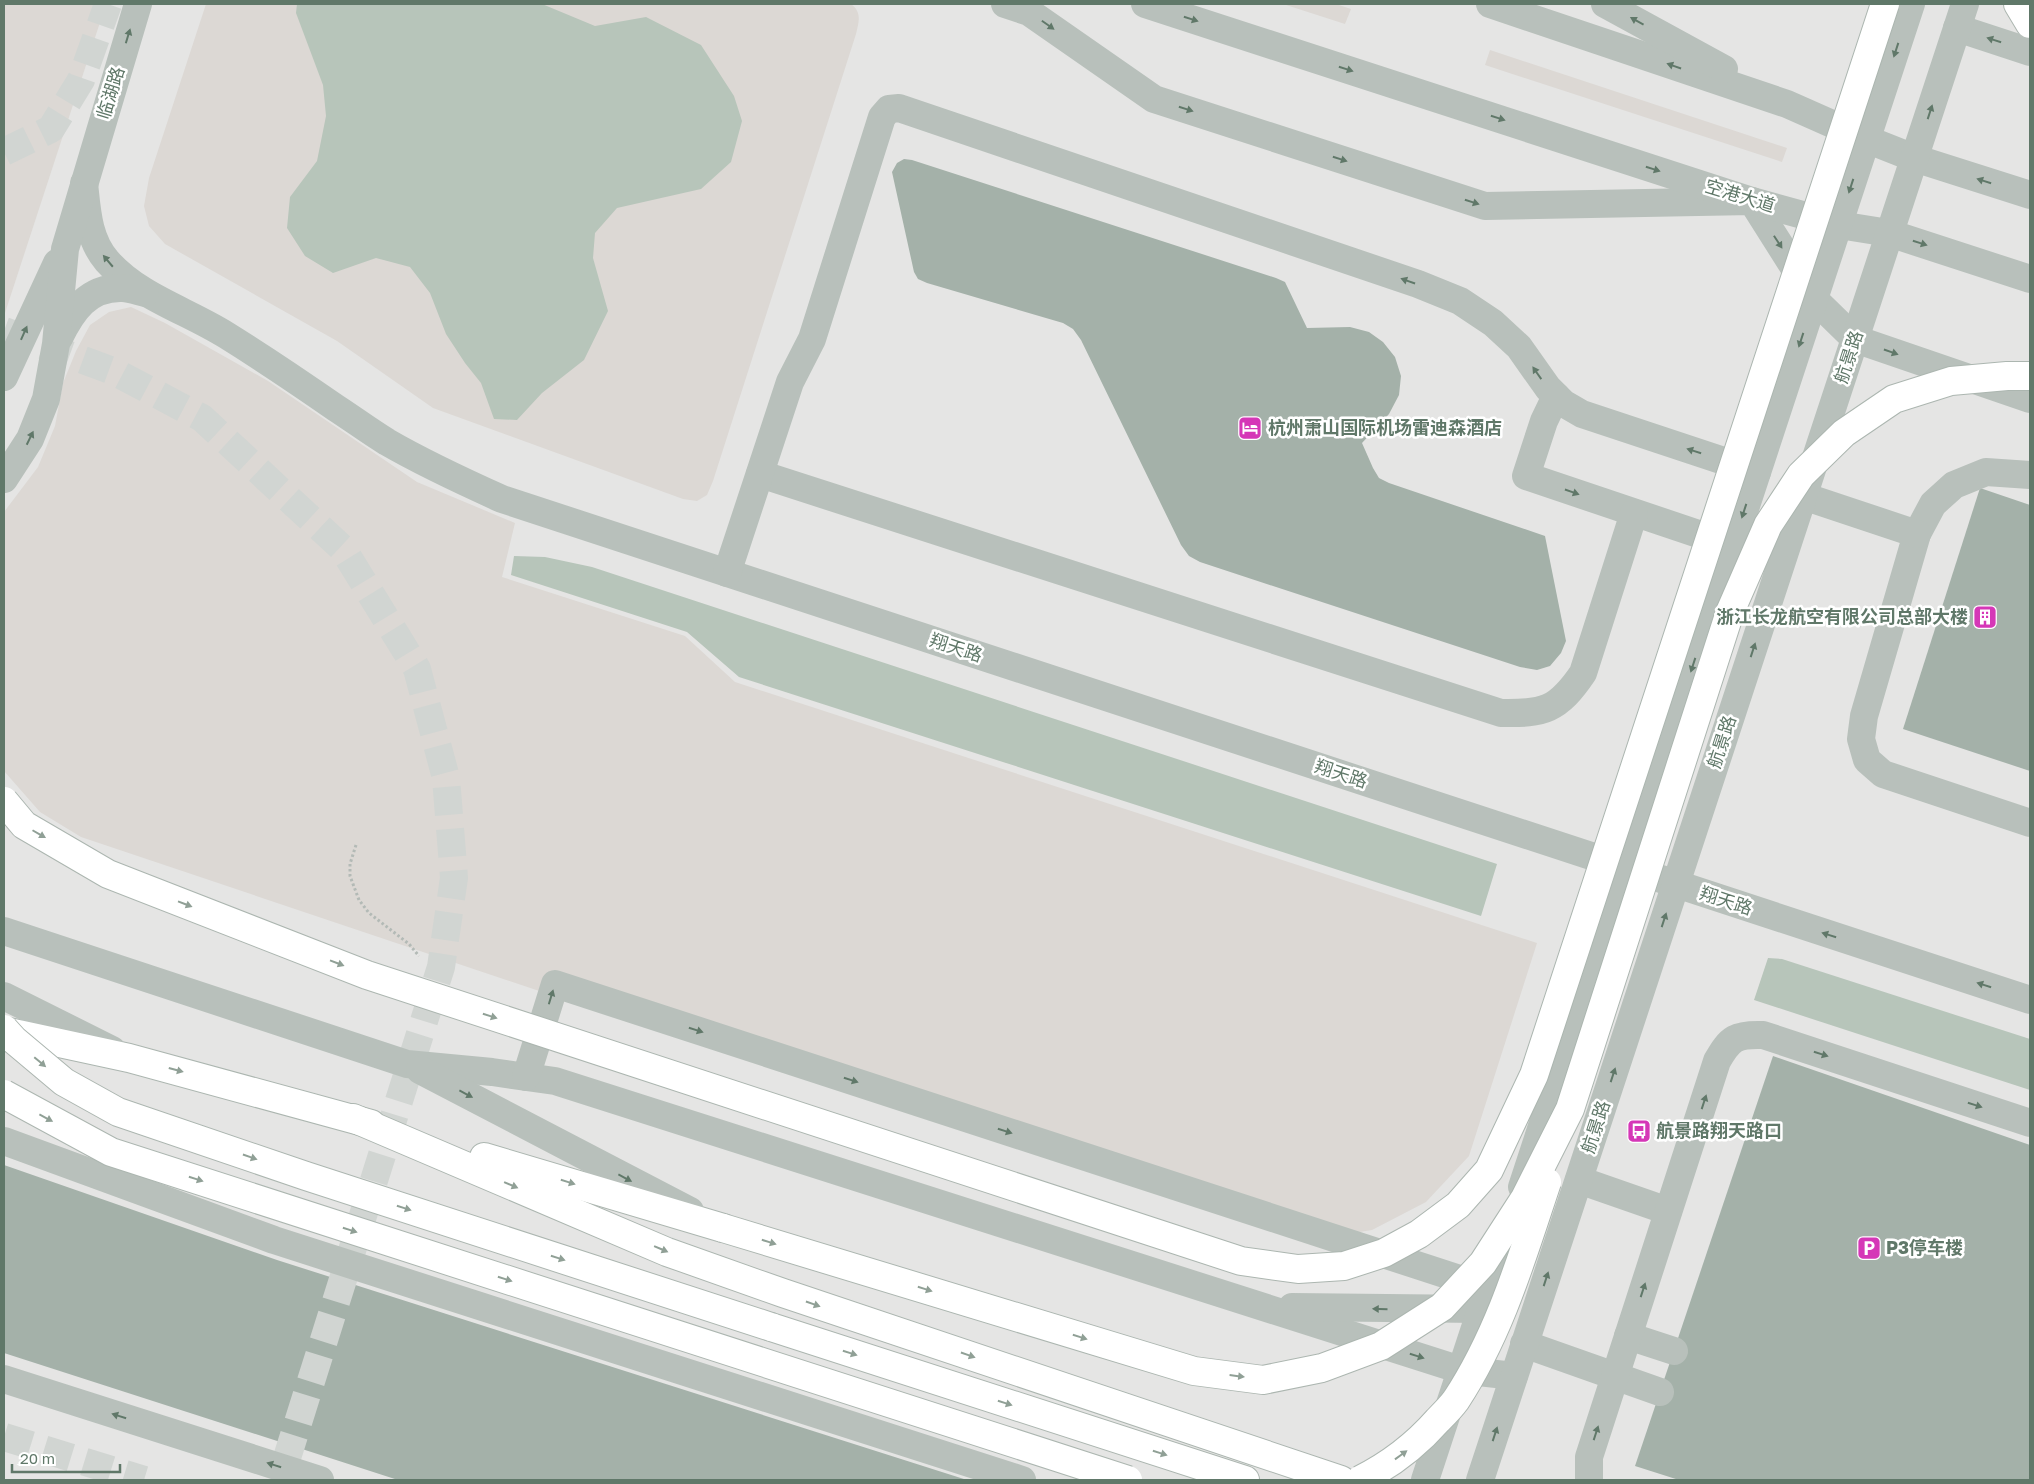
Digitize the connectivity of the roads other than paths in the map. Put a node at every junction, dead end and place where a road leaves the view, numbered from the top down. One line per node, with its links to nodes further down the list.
1 (138, 4): 15 (street, 临湖路, one-way to 1)
2 (1005, 4): 17 (street, one-way to 17)
3 (1145, 4): 17 (street, 空港大道, one-way to 17)
4 (1490, 4): 12 (street, one-way to 4)
5 (1605, 4): 12 (street, one-way to 5)
6 (1885, 4): 39 (main road, one-way to 6, bridge)
7 (1911, 4): 13 (street, one-way to 13)
8 (2018, 4): 10 (main road)
9 (1961, 16): 11 (street, one-way to 9); 14 (street, 航景路, one-way to 9)
10 (2030, 24)
11 (2030, 52)
12 (1787, 104): 13 (street)
13 (1866, 139): 14 (street); 18 (street, one-way to 18)
14 (1914, 158): 16 (street, one-way to 14); 19 (street, 航景路)
15 (84, 183): 20 (street, 临湖路); 22 (street, one-way to 15)
16 (2030, 196)
17 (1752, 201): 18 (street, 空港大道); 23 (street, one-way to 23)
18 (1838, 225): 19 (street, 空港大道); 23 (street)
19 (1890, 233): 21 (street, 空港大道, one-way to 21); 24 (street, 航景路)
20 (65, 249): 25 (street); 27 (street, one-way to 20)
21 (2030, 279)
22 (145, 293): 25 (street); 38 (street, 翔天路)
23 (1814, 299): 24 (street); 30 (street, one-way to 30)
24 (1855, 340): 29 (street, one-way to 29); 34 (street, 航景路)
25 (56, 344): 33 (street, one-way to 25)
26 (2030, 376): 51 (main road, bridge)
27 (4, 377)
28 (1556, 396): 30 (street, one-way to 28); 31 (street, one-way to 31); 35 (street, one-way to 35)
29 (2030, 399)
30 (1757, 472): 37 (street, one-way to 37)
31 (760, 474): 35 (street); 38 (street)
32 (2030, 474): 36 (street)
33 (4, 479)
34 (1803, 496): 36 (street); 42 (street, 航景路, one-way to 34)
35 (1634, 513): 37 (street)
36 (1917, 534): 40 (street)
37 (1733, 546): 41 (street, one-way to 41)
38 (727, 573): 41 (street, 翔天路)
39 (4, 801)
40 (2030, 823)
41 (1627, 868): 42 (street, 翔天路); 59 (street)
42 (1675, 885): 45 (street, 翔天路, one-way to 42); 55 (street, 航景路, one-way to 42)
43 (4, 931): 48 (street)
44 (4, 996): 47 (street)
45 (2030, 1000)
46 (4, 1030): 47 (main road); 71 (main road, one-way to 71, bridge)
47 (129, 1058): 52 (main road, one-way to 52)
48 (407, 1064): 49 (street); 57 (street, one-way to 57)
49 (526, 1077): 58 (street); 59 (street, one-way to 59)
50 (4, 1094): 70 (main road, one-way to 70, bridge)
51 (1570, 1109): 57 (main road, one-way to 51, bridge); 73 (main road, one-way to 51, bridge)
52 (353, 1118): 57 (main road, one-way to 57); 72 (main road, one-way to 72)
53 (2030, 1123): 56 (street, one-way to 53)
54 (4, 1141): 69 (street)
55 (1579, 1180): 56 (street); 60 (street, 航景路, one-way to 55)
56 (1668, 1211): 61 (street, one-way to 56)
57 (722, 1228)
58 (1253, 1305): 59 (street, one-way to 58); 63 (street, one-way to 63)
59 (1481, 1309): 60 (street); 63 (street)
60 (1528, 1335): 64 (street, 航景路); 65 (street)
61 (1628, 1336): 62 (street); 65 (street)
62 (1674, 1351)
63 (1461, 1370): 64 (street); 74 (street)
64 (1514, 1376): 75 (street, 航景路, one-way to 64)
65 (1615, 1376): 67 (street); 76 (street, one-way to 65)
66 (4, 1379): 68 (street, one-way to 66)
67 (1660, 1392)
68 (320, 1480)
69 (1022, 1480)
70 (1128, 1480)
71 (1246, 1480)
72 (1341, 1480)
73 (1360, 1480)
74 (1425, 1480)
75 (1480, 1480)
76 (1590, 1480)

